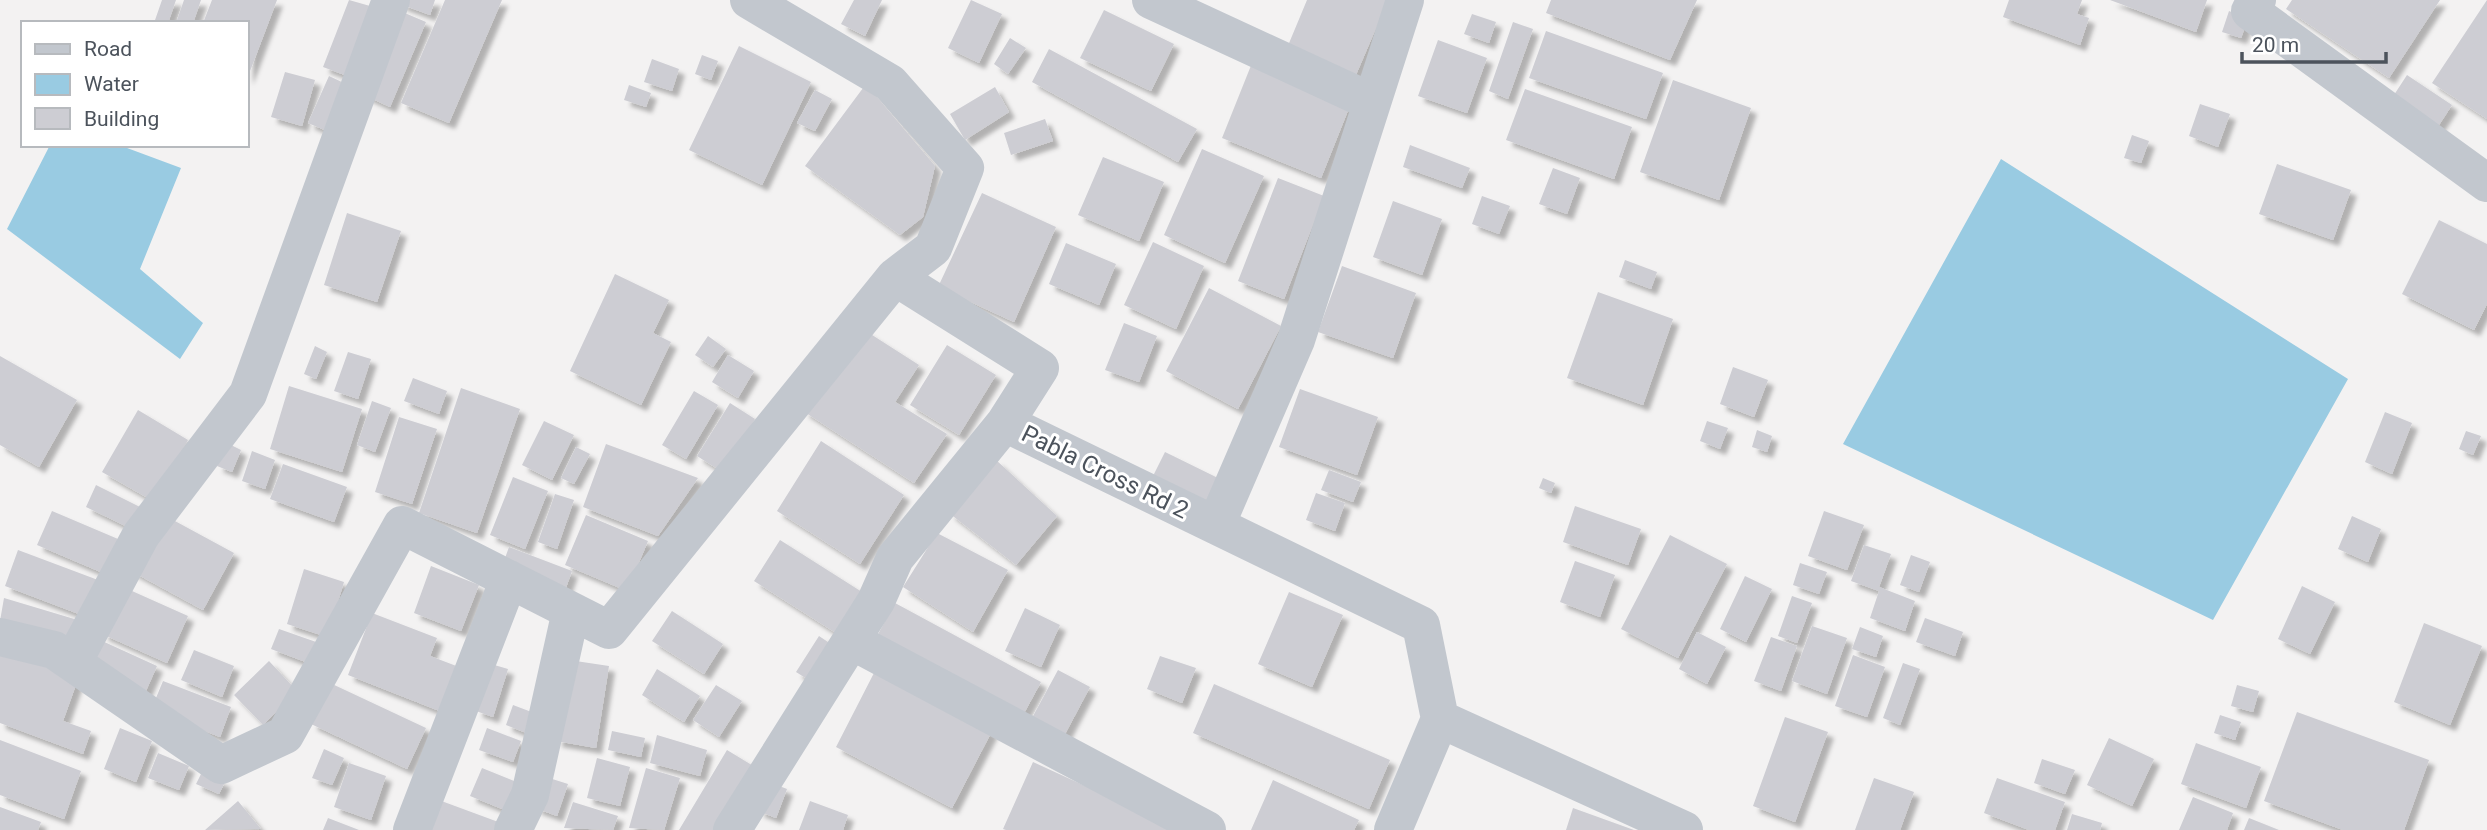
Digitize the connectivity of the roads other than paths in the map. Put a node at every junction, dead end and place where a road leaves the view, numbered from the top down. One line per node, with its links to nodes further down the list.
1 (391, 0): 15 (street)
2 (749, 0): 8 (street)
3 (1151, 0): 6 (street)
4 (1405, 0): 6 (street)
5 (2257, 0): 7 (street)
6 (1372, 102): 10 (street)
7 (2487, 183)
8 (895, 277): 9 (street, Pabla Cross Rd 2); 12 (street)
9 (1005, 423): 10 (street, Pabla Cross Rd 2); 14 (street)
10 (1216, 526): 16 (street, Pabla Cross Rd 2)
11 (509, 579): 12 (street); 15 (street); 17 (street)
12 (571, 611): 18 (street)
13 (0, 637): 15 (street)
14 (852, 641): 19 (street); 20 (street)
15 (73, 662)
16 (1440, 719): 21 (street); 22 (street)
17 (412, 830)
18 (513, 830)
19 (732, 830)
20 (1207, 830)
21 (1394, 830)
22 (1684, 830)

